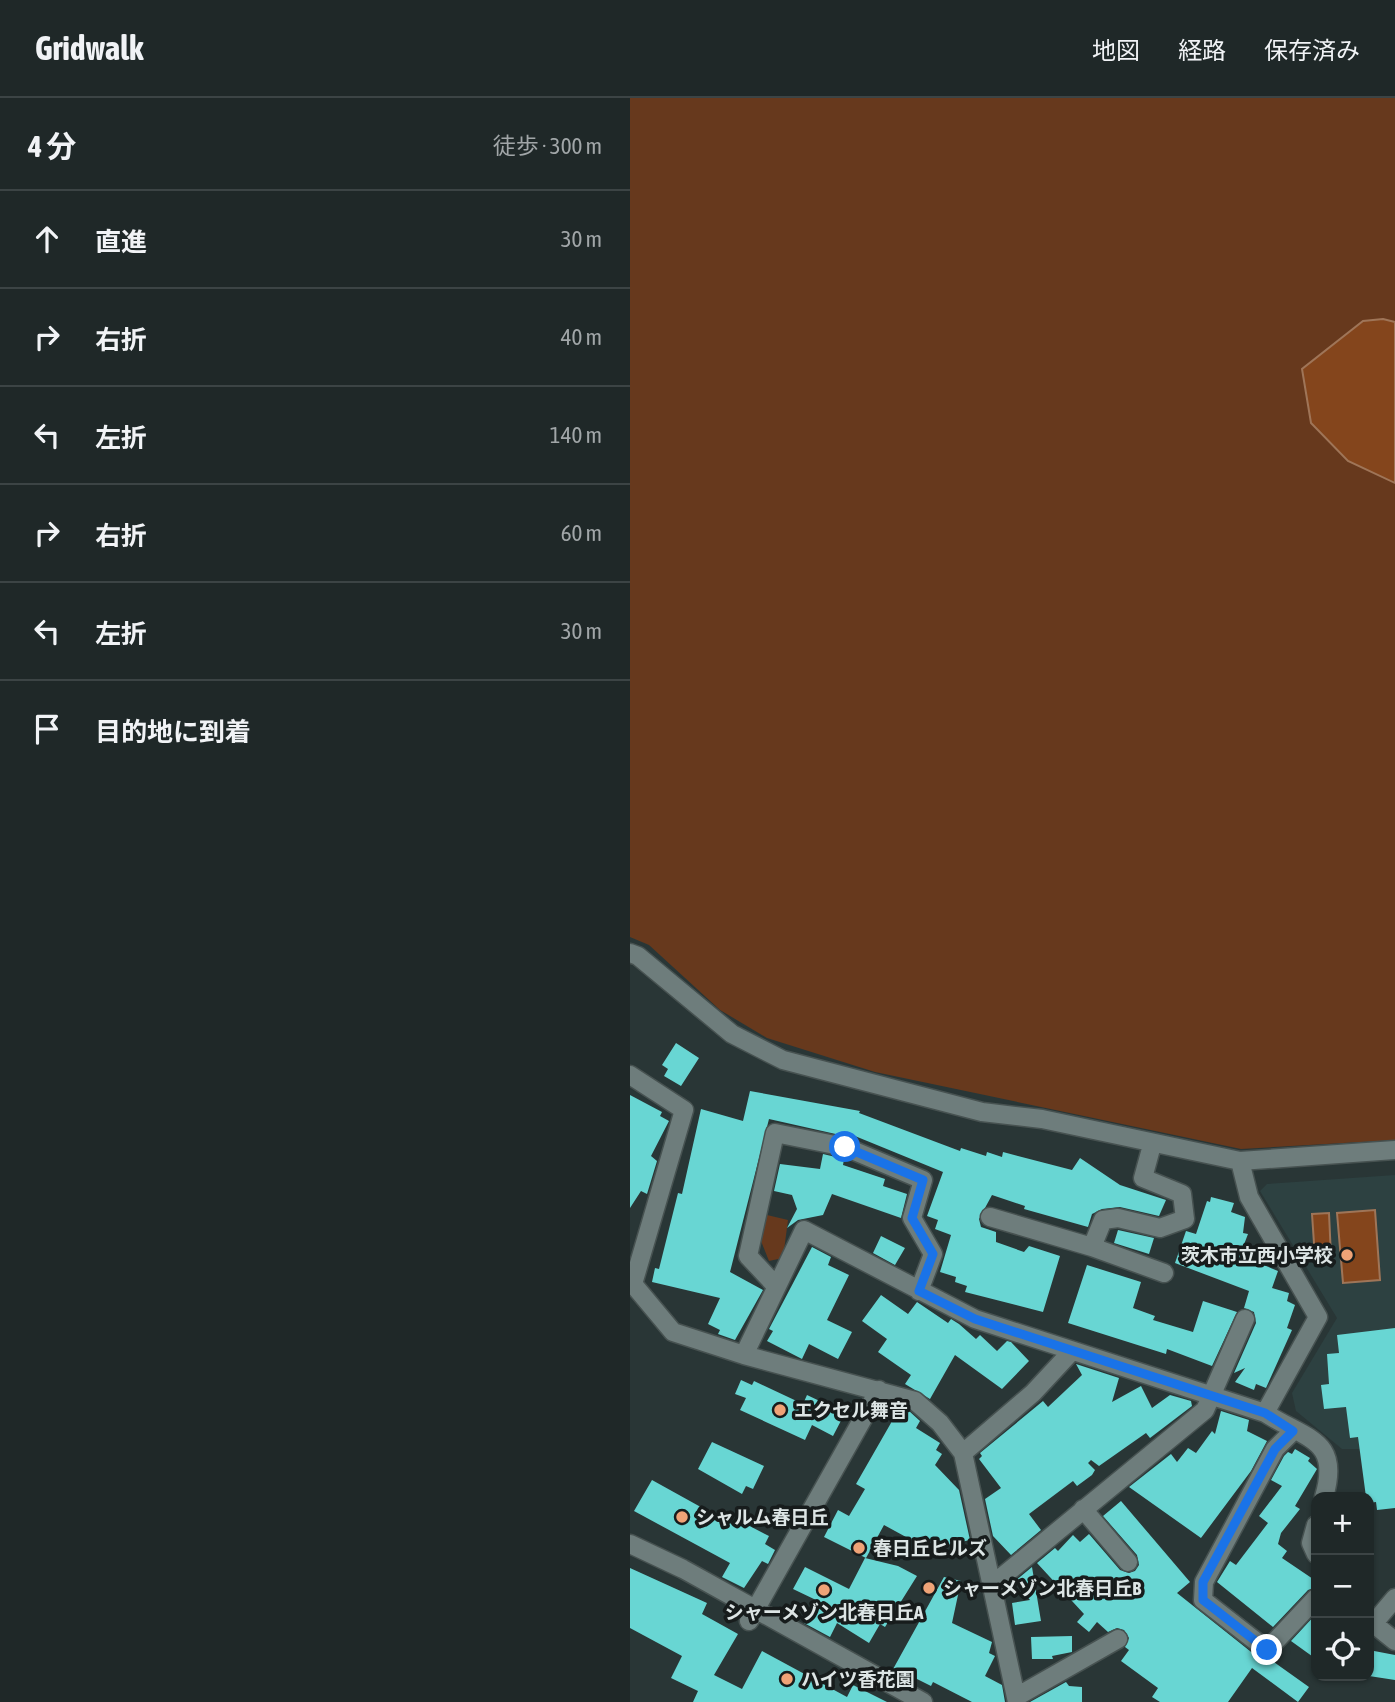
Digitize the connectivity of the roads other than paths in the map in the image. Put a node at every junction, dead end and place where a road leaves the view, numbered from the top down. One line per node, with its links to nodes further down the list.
1 (630, 953): 3 (street)
2 (630, 1075): 9 (street)
3 (1152, 1145): 5 (street); 7 (street)
4 (1395, 1150): 5 (street)
5 (1240, 1161): 17 (street)
6 (989, 1217): 7 (street)
7 (1093, 1247): 8 (street)
8 (1164, 1273)
9 (631, 1283): 14 (street)
10 (776, 1286): 11 (street); 11 (street); 14 (street)
11 (919, 1291): 13 (street)
12 (1245, 1319): 16 (street)
13 (1072, 1351): 16 (street); 19 (street)
14 (744, 1355): 15 (street)
15 (879, 1390): 19 (street); 27 (street)
16 (1211, 1394): 17 (street); 21 (street)
17 (1265, 1413): 18 (street)
18 (1293, 1431): 20 (street); 26 (street)
19 (962, 1453): 24 (street)
20 (1325, 1492)
21 (1083, 1509): 23 (street); 24 (street)
22 (630, 1544): 27 (street)
23 (1128, 1562)
24 (992, 1585): 32 (street)
25 (1395, 1598): 28 (street)
26 (1311, 1603)
27 (753, 1616): 33 (street)
28 (1374, 1619)
29 (1374, 1624): 31 (street)
30 (1118, 1639): 32 (street)
31 (1395, 1641)
32 (1016, 1699)
33 (923, 1702)

